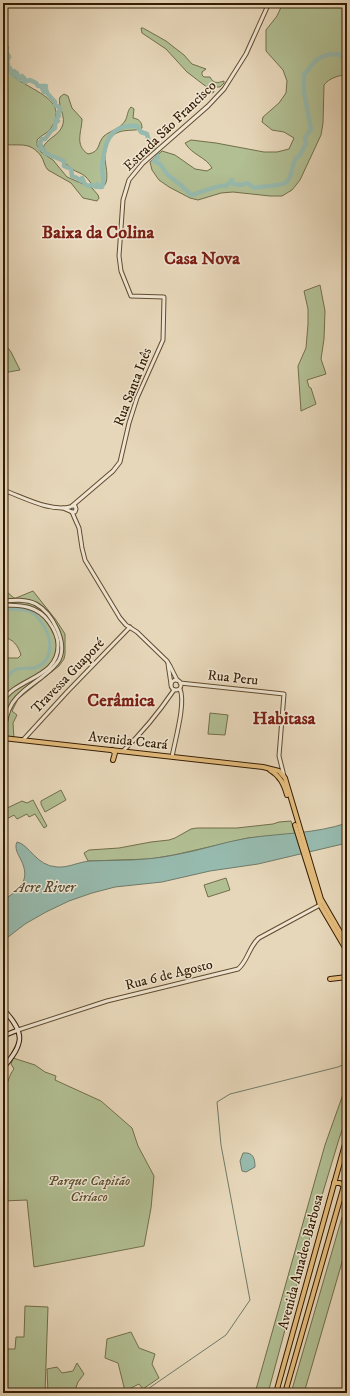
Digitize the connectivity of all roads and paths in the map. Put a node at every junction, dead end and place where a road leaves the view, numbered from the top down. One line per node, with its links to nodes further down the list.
1 (269, 3): 2 (street, Estrada São Francisco)
2 (131, 296): 4 (street, Rua Santa Inês)
3 (3, 490): 5 (street)
4 (80, 500): 5 (street, Rua Santa Inês); 6 (street, Rua Santa Inês)
5 (71, 509): 6 (street); 6 (street); 7 (street)
6 (76, 509): 7 (street)
7 (77, 522): 10 (street)
8 (3, 601): 19 (street)
9 (3, 606): 18 (street)
10 (120, 618): 11 (street); 12 (street)
11 (130, 627): 12 (street, Travessa Guaporé); 13 (street)
12 (124, 634): 22 (street, Travessa Guaporé)
13 (168, 664): 14 (street); 15 (street)
14 (179, 682): 15 (street); 16 (street); 28 (street, Rua Peru)
15 (171, 684): 17 (street)
16 (180, 688): 17 (street); 25 (street)
17 (174, 690): 24 (street)
18 (3, 701)
19 (7, 713): 20 (street); 21 (street)
20 (3, 714)
21 (4, 740): 22 (main road, Avenida Ceará)
22 (22, 741): 23 (main road, Avenida Ceará)
23 (112, 750): 24 (main road, Avenida Ceará); 26 (main road)
24 (123, 751): 25 (main road, Avenida Ceará)
25 (172, 757): 27 (main road, Avenida Ceará)
26 (113, 760)
27 (266, 768): 28 (main road); 28 (main road)
28 (283, 779): 29 (main road)
29 (322, 904): 30 (main road); 36 (street, Rua 6 de Agosto)
30 (343, 940): 31 (main road); 32 (main road)
31 (347, 944)
32 (347, 951)
33 (347, 977): 34 (main road)
34 (330, 979)
35 (3, 1009): 36 (main road)
36 (18, 1030): 37 (main road, Rua 6 de Agosto); 38 (main road)
37 (3, 1036)
38 (3, 1068)
39 (347, 1137): 41 (main road, Avenida Amadeo Barbosa)
40 (347, 1175): 42 (main road, Avenida Amadeo Barbosa)
41 (334, 1183): 42 (main road); 43 (main road, Avenida Amadeo Barbosa)
42 (344, 1186): 44 (main road, Avenida Amadeo Barbosa)
43 (318, 1243): 44 (main road); 45 (main road, Avenida Amadeo Barbosa)
44 (327, 1244): 46 (main road, Avenida Amadeo Barbosa)
45 (276, 1393)
46 (285, 1393)

